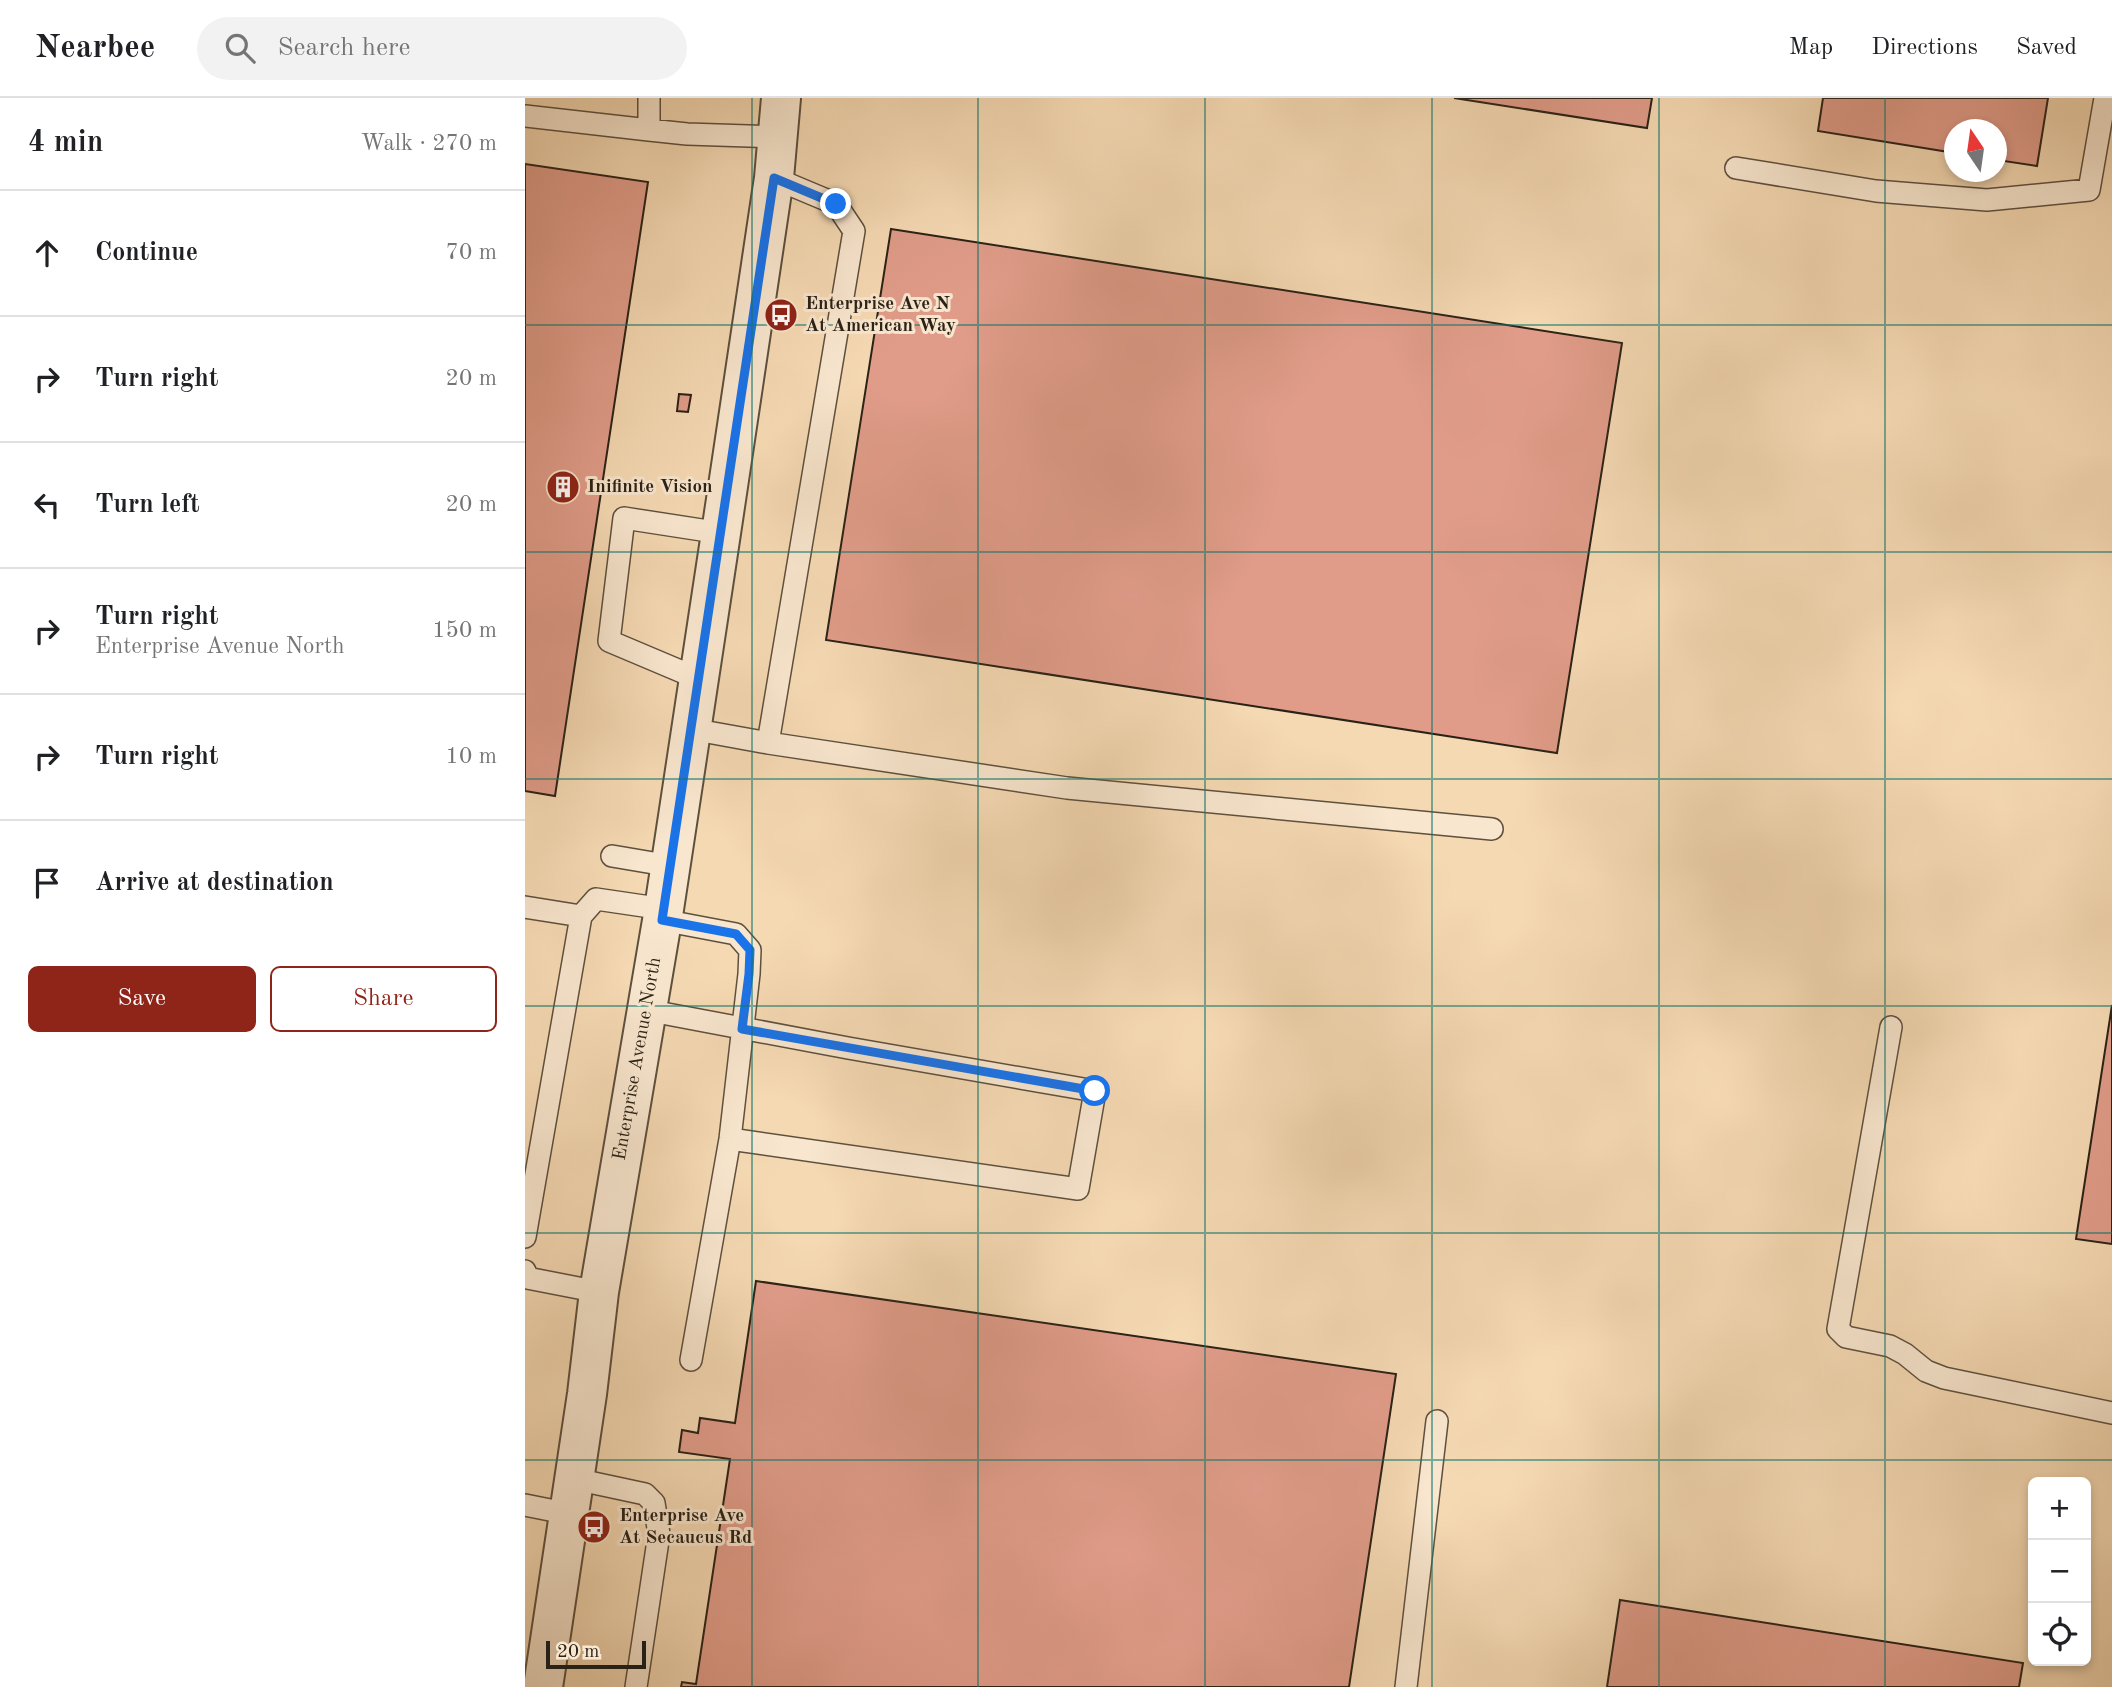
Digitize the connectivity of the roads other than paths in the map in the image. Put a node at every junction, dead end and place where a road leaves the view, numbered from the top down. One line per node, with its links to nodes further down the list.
1 (649, 98): 5 (lane)
2 (781, 98): 6 (street, Enterprise Avenue North)
3 (2105, 98): 7 (lane)
4 (525, 116): 5 (lane)
5 (649, 130): 6 (lane)
6 (777, 137): 8 (street, Enterprise Avenue North)
7 (1736, 168)
8 (774, 178): 9 (street, Enterprise Avenue North); 12 (lane)
9 (721, 533): 10 (street, Enterprise Avenue North); 10 (lane)
10 (699, 679): 11 (street, Enterprise Avenue North)
11 (691, 729): 12 (lane); 15 (street, Enterprise Avenue North)
12 (768, 743): 13 (lane)
13 (1492, 829)
14 (612, 856): 15 (lane)
15 (671, 866): 17 (street, Enterprise Avenue North)
16 (525, 907): 18 (lane)
17 (663, 914): 18 (lane); 19 (street, Enterprise Avenue North); 21 (lane)
18 (580, 916): 23 (lane)
19 (646, 1010): 21 (lane); 25 (street, Enterprise Avenue North)
20 (1891, 1027): 27 (lane)
21 (742, 1029): 22 (lane); 22 (lane)
22 (730, 1139): 26 (lane)
23 (525, 1237)
24 (525, 1271): 25 (lane)
25 (599, 1293): 29 (street, Enterprise Avenue North)
26 (691, 1360)
27 (2112, 1413)
28 (1437, 1421): 33 (lane)
29 (572, 1496): 30 (lane); 31 (street, Enterprise Avenue North); 32 (lane)
30 (525, 1505)
31 (543, 1687)
32 (636, 1687)
33 (1406, 1687)

